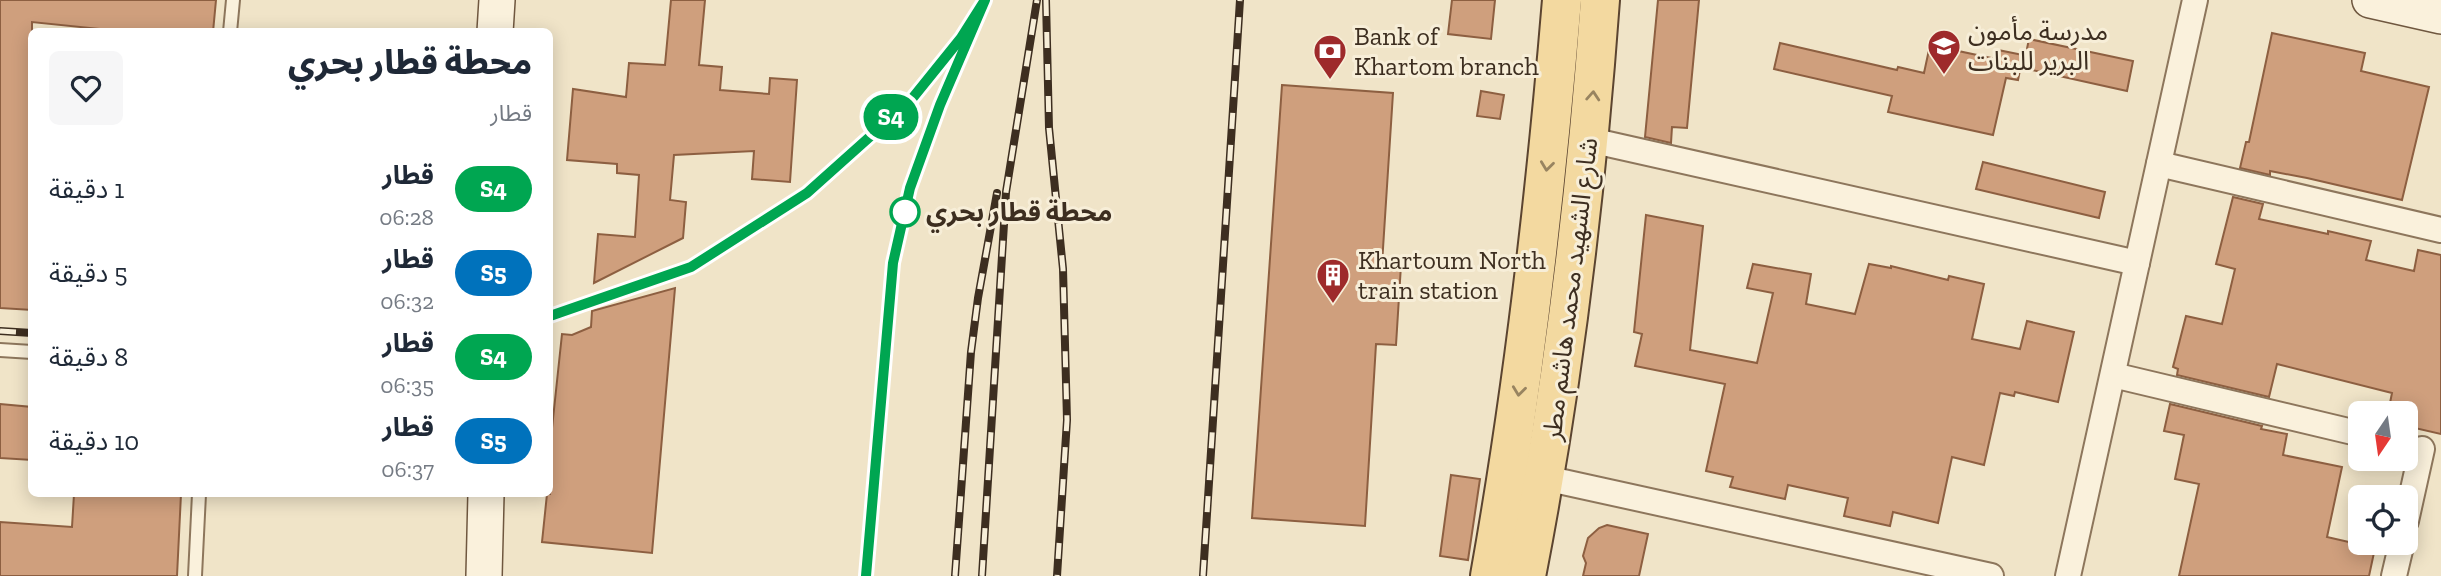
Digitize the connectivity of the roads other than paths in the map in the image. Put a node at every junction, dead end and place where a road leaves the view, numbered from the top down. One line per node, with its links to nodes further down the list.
1 (233, 0): 8 (lane)
2 (497, 0): 9 (street)
3 (1562, 0): 26 (main road, شارع الشهيد محمد هاشم مطر, one-way to 26)
4 (1600, 0): 10 (main road, شارع الشهيد محمد هاشم مطر, one-way to 4)
5 (2195, 0): 11 (street)
6 (2371, 0): 7 (street)
7 (2441, 16)
8 (230, 28)
9 (495, 28)
10 (1590, 140): 13 (street); 19 (main road, شارع الشهيد محمد هاشم مطر)
11 (2159, 164): 12 (street); 13 (street)
12 (2441, 230)
13 (2137, 263): 16 (street)
14 (0, 350): 15 (lane)
15 (28, 352)
16 (2113, 375): 17 (street); 29 (street)
17 (2348, 431)
18 (2423, 449): 20 (street)
19 (1545, 478): 27 (main road, شارع الشهيد محمد هاشم مطر); 28 (street)
20 (2414, 485)
21 (199, 497): 24 (lane)
22 (485, 497): 25 (street)
23 (2399, 555): 30 (street)
24 (195, 576)
25 (484, 576)
26 (1490, 576)
27 (1525, 576)
28 (1991, 576)
29 (2068, 576)
30 (2394, 576)

